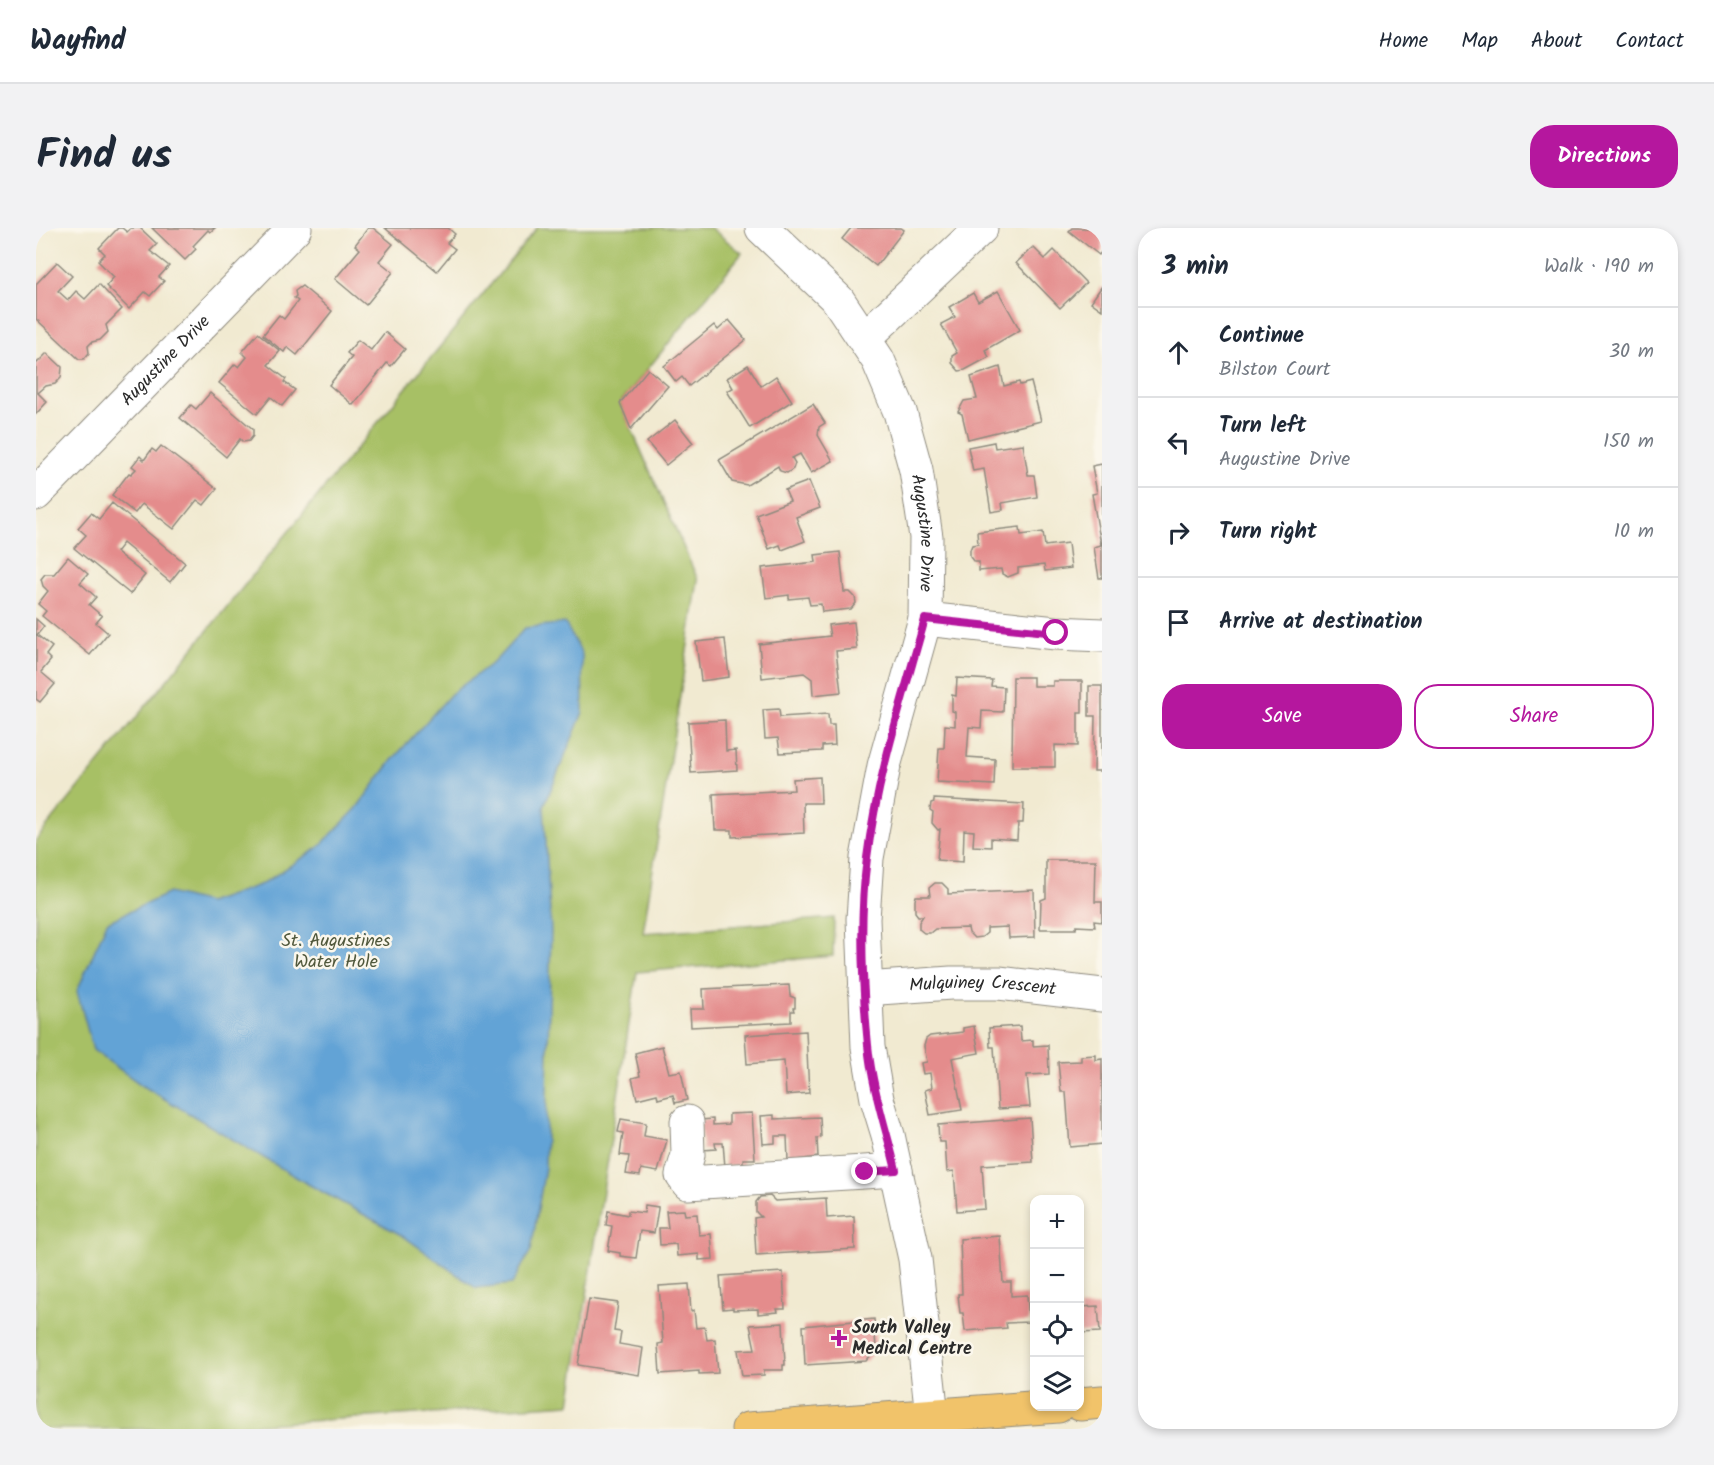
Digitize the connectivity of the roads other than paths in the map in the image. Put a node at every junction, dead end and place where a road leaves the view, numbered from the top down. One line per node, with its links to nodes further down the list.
1 (295, 228): 5 (street, Augustine Drive)
2 (762, 228): 4 (street, Augustine Drive)
3 (981, 228): 4 (street)
4 (864, 338): 6 (street, Augustine Drive)
5 (36, 494)
6 (925, 619): 7 (street); 8 (street, Augustine Drive)
7 (1102, 635)
8 (865, 989): 9 (street, Mulquiney Crescent); 11 (street, Augustine Drive)
9 (1102, 995)
10 (687, 1122): 11 (street)
11 (896, 1170): 15 (street, Augustine Drive)
12 (1102, 1402): 13 (main road)
13 (1084, 1404)
14 (1030, 1409): 15 (main road)
15 (932, 1416): 16 (main road)
16 (748, 1429)

